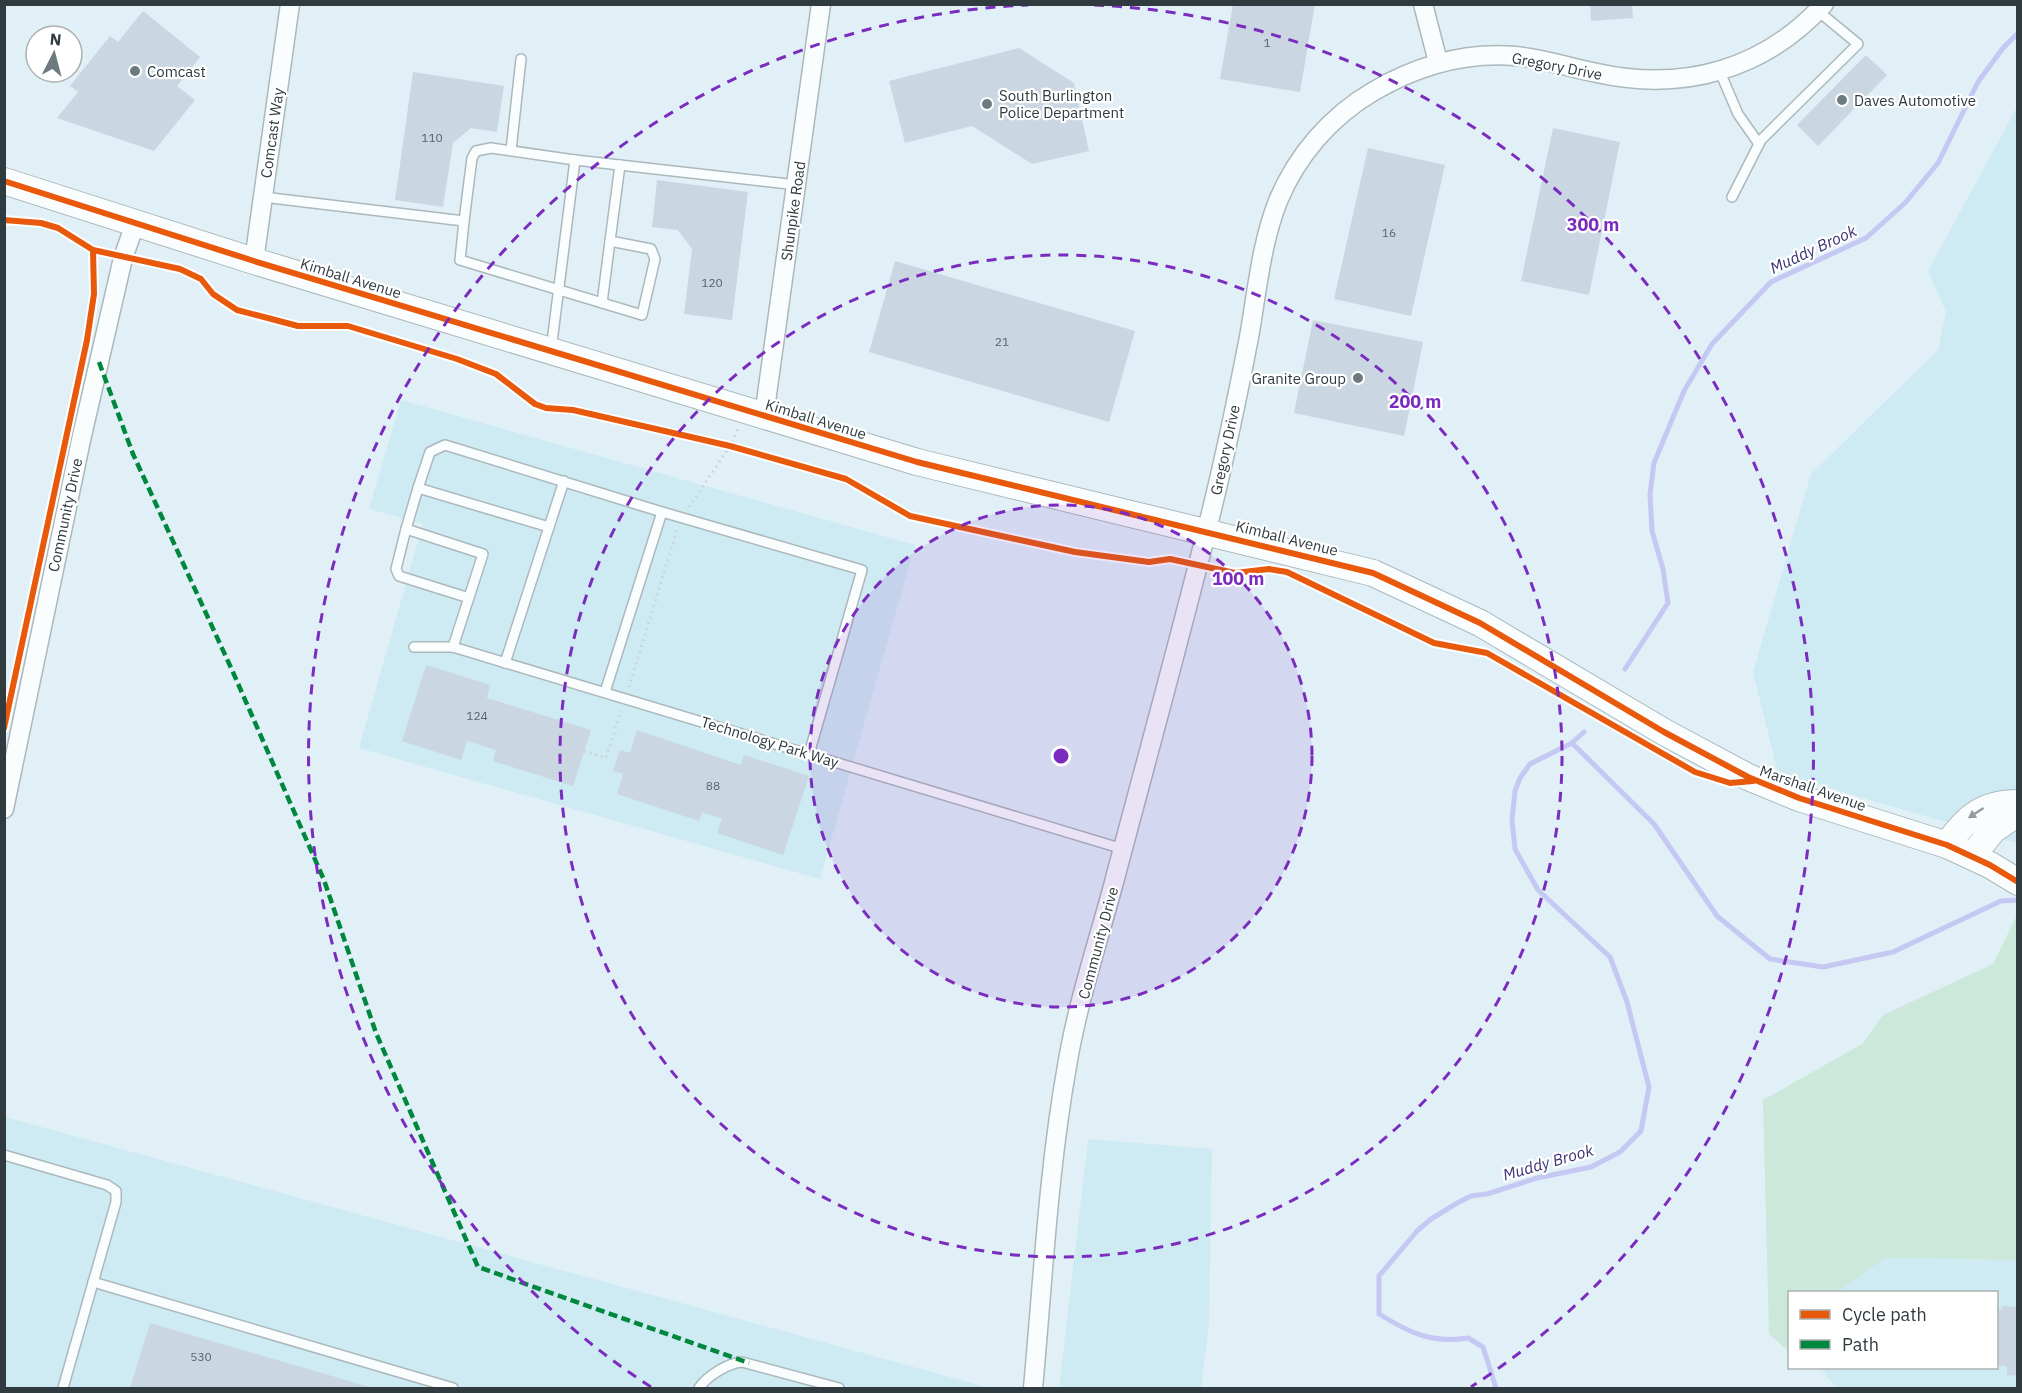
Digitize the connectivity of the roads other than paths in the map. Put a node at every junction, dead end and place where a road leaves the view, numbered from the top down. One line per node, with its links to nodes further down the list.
1 (290, 4): 14 (street, Comcast Way)
2 (821, 4): 13 (street, Shunpike Road)
3 (1423, 4): 6 (street)
4 (1821, 8): 7 (street, Gregory Drive); 8 (lane)
5 (520, 59): 9 (lane)
6 (1438, 62): 7 (street, Gregory Drive); 26 (street, Gregory Drive)
7 (1720, 72): 8 (lane)
8 (1760, 144): 15 (lane)
9 (511, 150): 10 (lane); 16 (lane)
10 (576, 160): 11 (lane); 20 (lane)
11 (621, 165): 13 (lane); 18 (lane)
12 (4, 181): 17 (main road, Kimball Avenue)
13 (797, 185): 23 (street, Shunpike Road)
14 (263, 197): 16 (lane); 19 (street, Comcast Way)
15 (1732, 197)
16 (464, 221): 20 (lane)
17 (135, 224): 19 (main road, Kimball Avenue); 39 (street, Community Drive)
18 (610, 241): 21 (lane); 21 (lane)
19 (254, 261): 22 (main road, Kimball Avenue)
20 (559, 292): 21 (lane); 22 (lane)
21 (602, 303)
22 (551, 351): 23 (main road, Kimball Avenue)
23 (764, 416): 30 (main road, Kimball Avenue)
24 (564, 481): 25 (lane); 27 (lane); 28 (lane)
25 (418, 488): 28 (lane); 29 (lane)
26 (1212, 506): 30 (street, Community Drive)
27 (662, 512): 35 (lane); 37 (lane)
28 (549, 527): 34 (lane)
29 (406, 529): 31 (lane); 31 (lane)
30 (1206, 531): 36 (main road, Kimball Avenue); 42 (street, Community Drive)
31 (469, 598): 33 (lane)
32 (414, 646): 33 (lane, Technology Park Way)
33 (453, 647): 34 (lane, Technology Park Way)
34 (506, 663): 35 (lane, Technology Park Way)
35 (605, 692): 37 (lane, Technology Park Way)
36 (1608, 699): 41 (main road, Marshall Avenue)
37 (809, 754): 42 (lane, Technology Park Way)
38 (2018, 803): 41 (main road, one-way to 41)
39 (4, 809)
40 (2018, 813): 43 (main road)
41 (1947, 845): 43 (main road, Marshall Avenue)
42 (1123, 849): 51 (street, Community Drive)
43 (1972, 856): 44 (main road, Marshall Avenue)
44 (2018, 882)
45 (4, 1155): 46 (lane)
46 (93, 1282): 47 (lane); 48 (lane)
47 (63, 1389)
48 (453, 1389)
49 (699, 1389): 50 (lane)
50 (839, 1389)
51 (1033, 1389)

